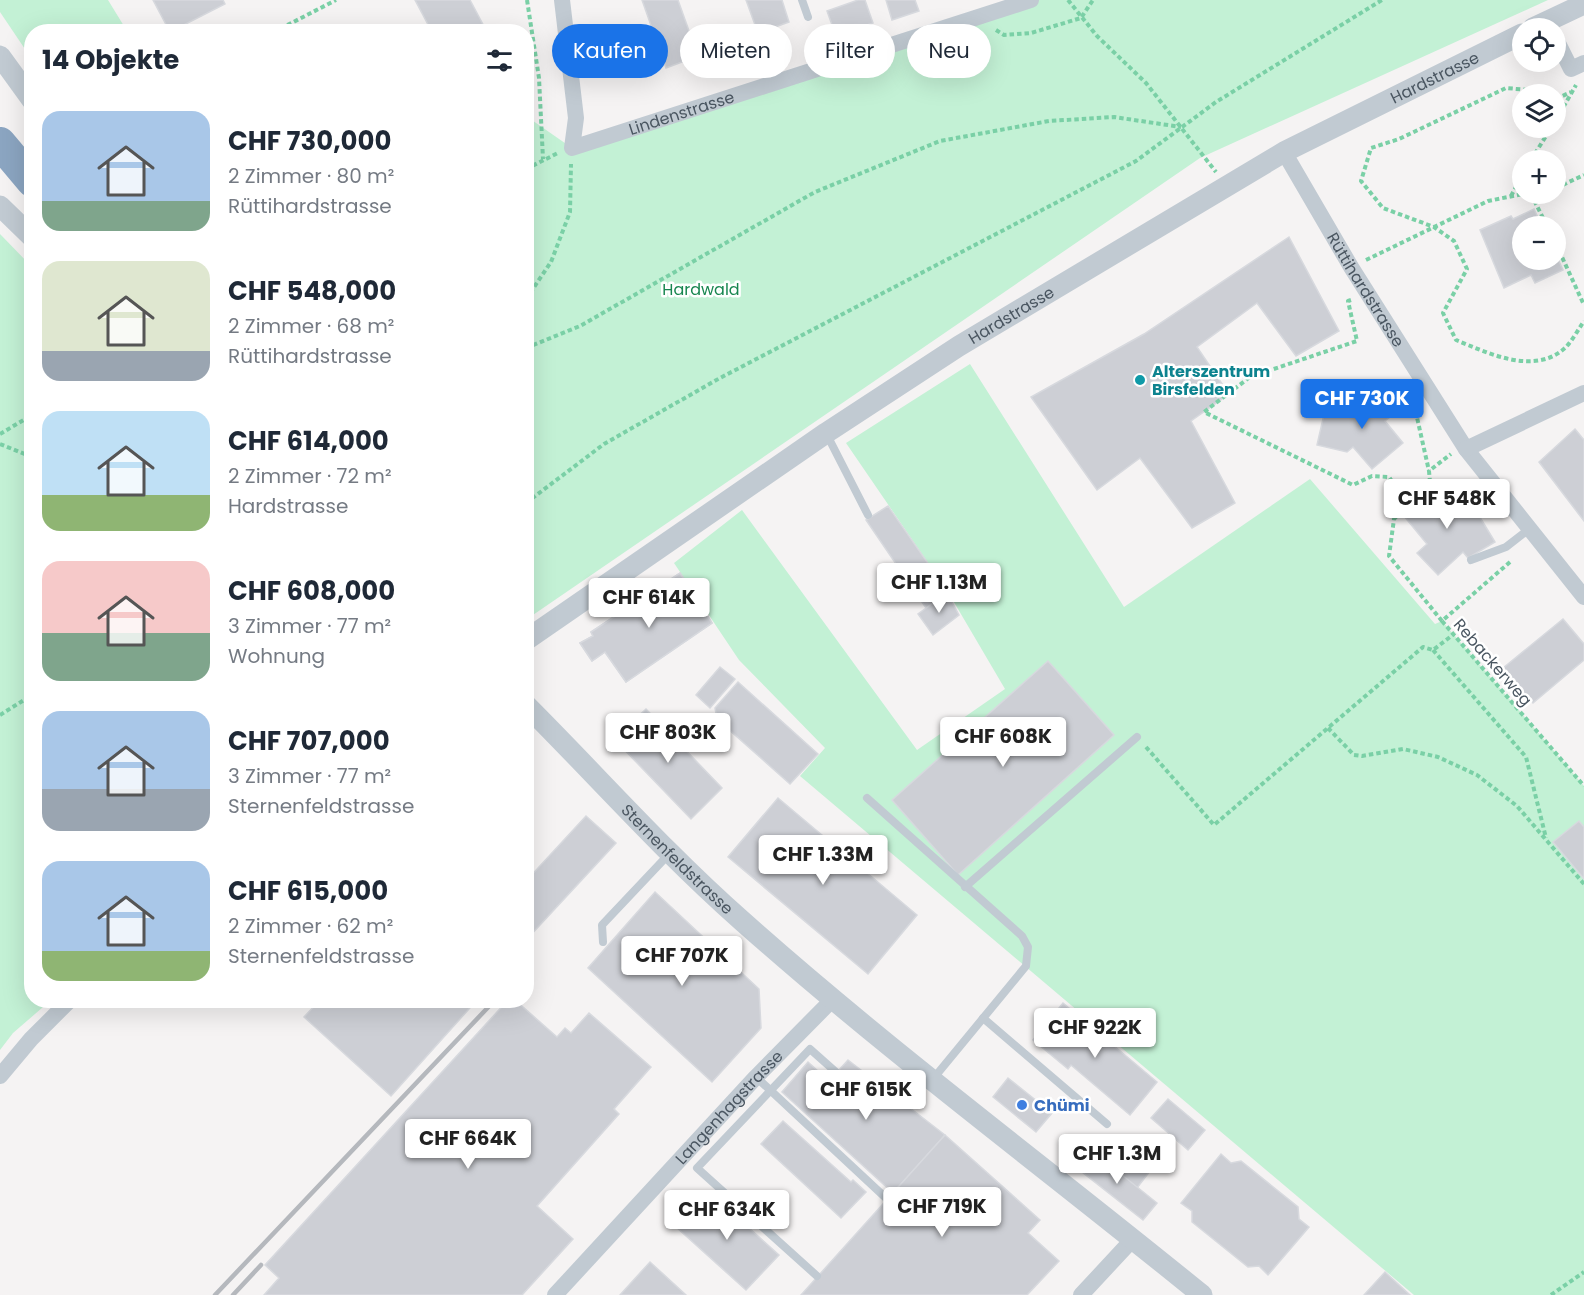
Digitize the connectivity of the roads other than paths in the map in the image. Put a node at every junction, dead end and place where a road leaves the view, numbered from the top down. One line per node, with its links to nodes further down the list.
1 (562, 0): 3 (street, Lindenstrasse)
2 (802, 0): 5 (lane)
3 (1031, 0)
4 (1584, 4): 6 (street)
5 (808, 17)
6 (1563, 18)
7 (1512, 38): 13 (street, Hardstrasse)
8 (0, 56): 11 (street)
9 (1566, 61): 10 (street)
10 (1584, 63)
11 (24, 89)
12 (0, 144): 14 (highway)
13 (1284, 152): 18 (street, Hardstrasse); 19 (street, Rüttihardstrasse)
14 (24, 172)
15 (0, 206): 16 (street)
16 (24, 229)
17 (1584, 393): 19 (street)
18 (826, 433): 20 (lane); 24 (street, Hardstrasse)
19 (1465, 447): 21 (street, Rüttihardstrasse)
20 (868, 515)
21 (1532, 535): 22 (lane); 23 (street, Rüttihardstrasse)
22 (1471, 560)
23 (1584, 597)
24 (534, 634)
25 (534, 713): 28 (street, Sternenfeldstrasse)
26 (1137, 737): 29 (lane)
27 (867, 798): 29 (lane)
28 (670, 853): 30 (lane); 31 (street, Sternenfeldstrasse)
29 (965, 887): 33 (lane)
30 (603, 942)
31 (833, 999): 36 (street, Langenhagstrasse); 37 (street, Sternenfeldstrasse)
32 (62, 1008): 35 (street)
33 (983, 1018): 37 (lane); 39 (lane)
34 (837, 1072): 38 (lane)
35 (0, 1076)
36 (756, 1077): 38 (lane); 43 (street, Langenhagstrasse)
37 (933, 1079): 41 (street, Sternenfeldstrasse)
38 (771, 1091): 40 (lane); 42 (lane)
39 (1107, 1124)
40 (887, 1199)
41 (1133, 1239): 44 (street); 45 (street, Sternenfeldstrasse)
42 (817, 1276)
43 (555, 1295)
44 (1081, 1295)
45 (1202, 1295)

